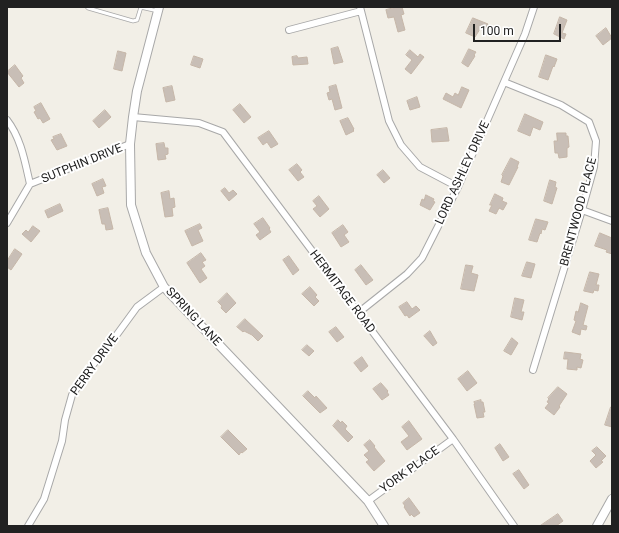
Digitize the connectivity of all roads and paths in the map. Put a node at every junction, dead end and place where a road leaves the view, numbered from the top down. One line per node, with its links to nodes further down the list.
1 (87, 7): 2 (lane)
2 (141, 7): 4 (lane)
3 (534, 7): 7 (street, LORD ASHLEY DRIVE)
4 (158, 9): 8 (street, SPRING LANE)
5 (361, 9): 6 (street); 12 (street)
6 (289, 30)
7 (504, 82): 12 (street, LORD ASHLEY DRIVE); 13 (street, BRENTWOOD PLACE)
8 (133, 117): 10 (street, SPRING LANE); 17 (street, HERMITAGE ROAD)
9 (7, 120): 11 (street)
10 (130, 144): 11 (street, SUTPHIN DRIVE); 16 (street, SPRING LANE)
11 (30, 184): 15 (street, SUTPHIN DRIVE)
12 (458, 187): 17 (street, LORD ASHLEY DRIVE)
13 (582, 210): 14 (street); 18 (street, BRENTWOOD PLACE)
14 (612, 221)
15 (7, 223)
16 (164, 287): 21 (street, SPRING LANE); 22 (street, PERRY DRIVE)
17 (358, 314): 19 (street, HERMITAGE ROAD)
18 (533, 370)
19 (453, 439): 21 (street, YORK PLACE); 24 (street, HERMITAGE ROAD)
20 (612, 499): 25 (street)
21 (368, 501): 23 (street, SPRING LANE)
22 (28, 526)
23 (384, 526)
24 (514, 526)
25 (597, 526)

